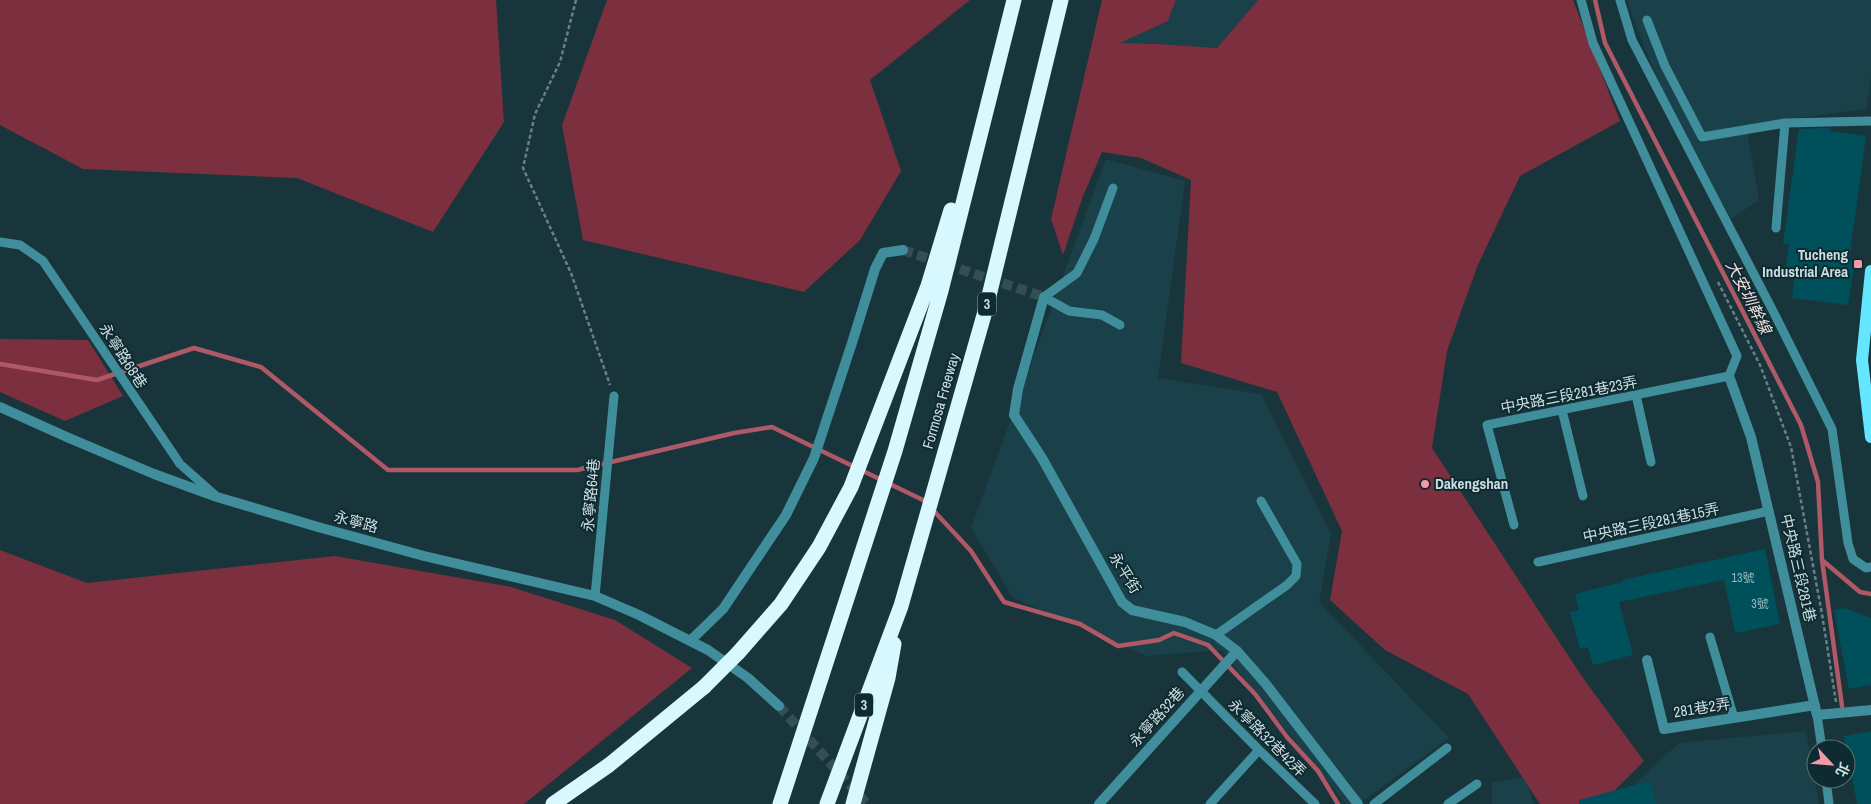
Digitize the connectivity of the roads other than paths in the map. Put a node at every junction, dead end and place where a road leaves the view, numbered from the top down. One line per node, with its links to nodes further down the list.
1 (1014, 0): 48 (highway, bridge); 49 (highway, Formosa Freeway)
2 (1061, 0): 31 (highway, Formosa Freeway / 3)
3 (1581, 0): 16 (lane)
4 (1620, 0): 29 (lane)
5 (1648, 20): 7 (lane)
6 (1871, 121): 7 (lane)
7 (1785, 124): 9 (lane)
8 (1113, 188): 13 (lane)
9 (1776, 228)
10 (0, 242): 24 (lane, 永寧路68巷)
11 (903, 250): 34 (street)
12 (1871, 271): 15 (main road)
13 (1044, 297): 14 (lane); 32 (street, 永平街)
14 (1120, 325)
15 (1866, 358): 21 (main road)
16 (1729, 376): 17 (lane, 中央路三段281巷23弄); 26 (street, 中央路三段281巷)
17 (1636, 395): 20 (lane, 中央路三段281巷23弄); 22 (lane)
18 (614, 396): 30 (lane, 永寧路64巷)
19 (0, 407): 24 (street, 永寧路)
20 (1562, 410): 23 (lane); 27 (lane, 中央路三段281巷23弄)
21 (1871, 437)
22 (1651, 462)
23 (1583, 496)
24 (217, 497): 30 (street, 永寧路)
25 (1261, 501): 32 (lane)
26 (1769, 511): 28 (lane, 中央路三段281巷15弄); 40 (street, 中央路三段281巷)
27 (1514, 525)
28 (1538, 562)
29 (1871, 567)
30 (595, 596): 34 (street, 永寧路)
31 (901, 606): 50 (highway, Formosa Freeway / 3); 51 (highway)
32 (1216, 635): 35 (street, 永平街)
33 (1710, 637): 42 (lane)
34 (690, 641): 39 (street, 永寧路)
35 (1237, 651): 38 (street, 永寧路32巷); 55 (street, 永平街)
36 (1647, 660): 42 (street, 281巷2弄)
37 (1182, 672): 38 (lane, 永寧路32巷42弄)
38 (1201, 691): 45 (lane, 永寧路32巷42弄); 52 (street, 永寧路32巷)
39 (779, 706)
40 (1816, 710): 41 (street); 42 (street, 281巷2弄); 43 (lane)
41 (1871, 710)
42 (1734, 718)
43 (1820, 739)
44 (1448, 748): 56 (lane)
45 (1259, 750): 53 (lane); 54 (lane, 永寧路32巷42弄)
46 (1477, 784): 57 (lane)
47 (1827, 789): 58 (lane)
48 (553, 804)
49 (780, 804)
50 (827, 804)
51 (853, 804)
52 (1099, 804)
53 (1210, 804)
54 (1315, 804)
55 (1358, 804)
56 (1374, 804)
57 (1448, 804)
58 (1829, 804)

